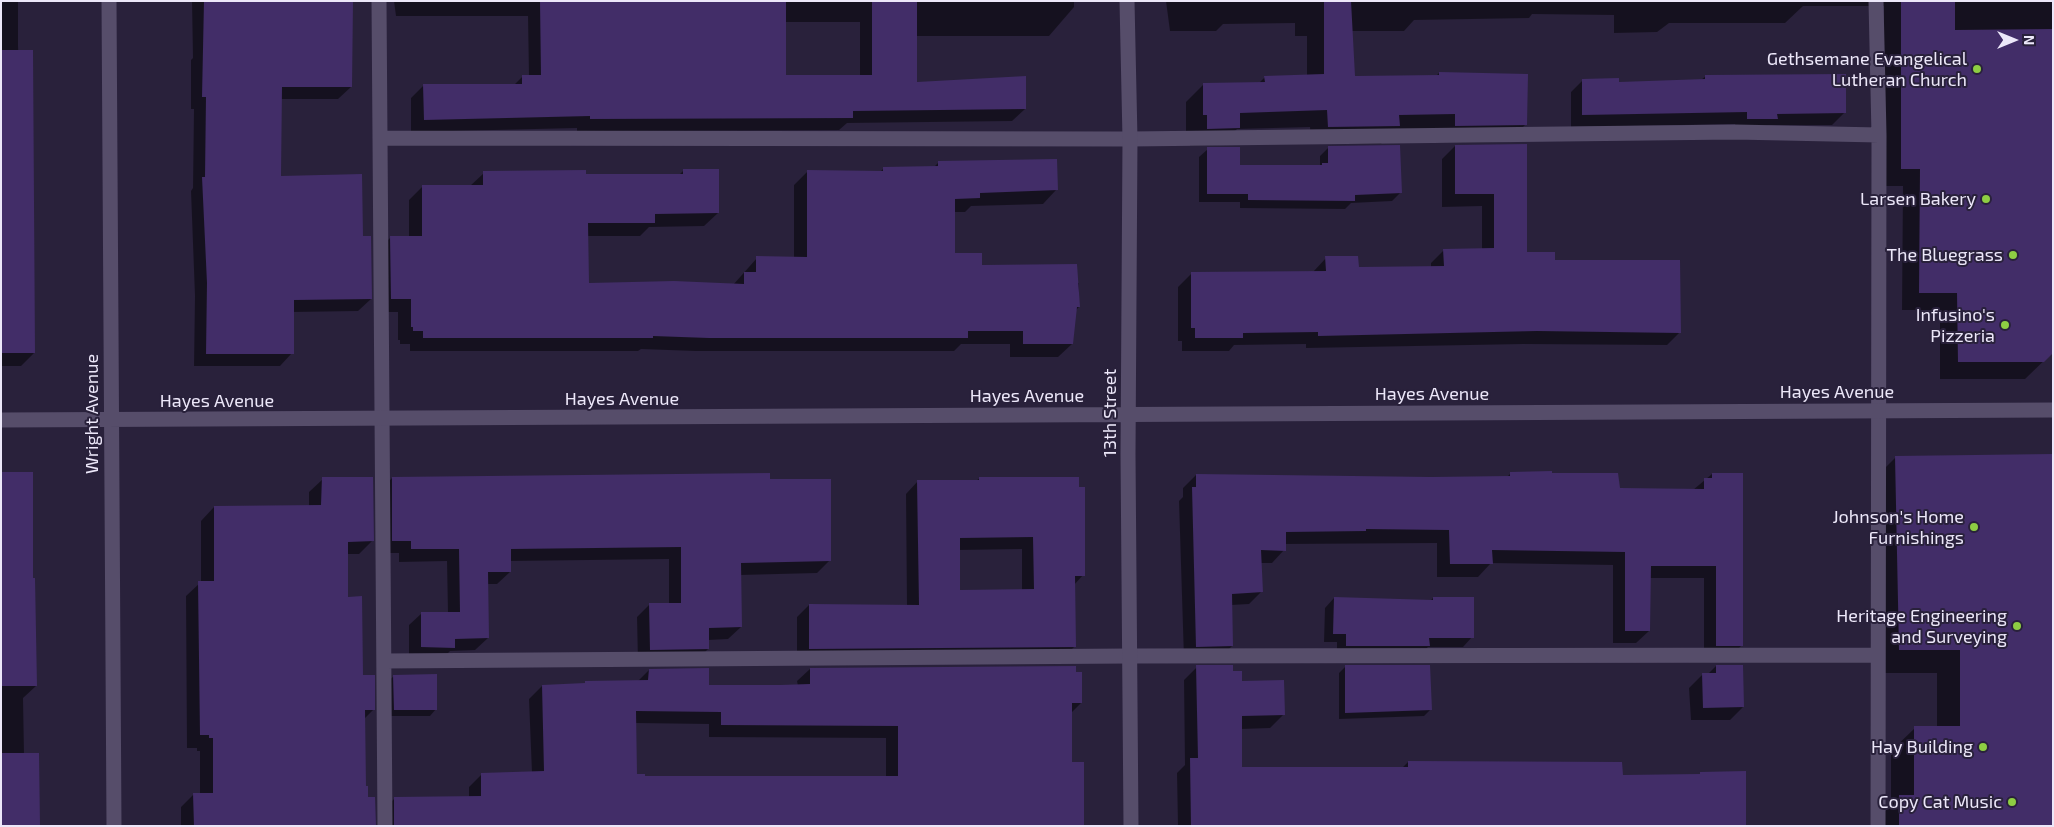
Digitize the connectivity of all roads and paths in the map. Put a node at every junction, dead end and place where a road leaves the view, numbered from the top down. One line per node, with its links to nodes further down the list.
1 (108, 1): 13 (street, Wright Avenue)
2 (379, 1): 6 (street)
3 (1127, 1): 7 (street, 13th Street)
4 (1876, 1): 5 (street)
5 (1878, 135): 7 (street); 9 (street)
6 (382, 138): 7 (street); 11 (street)
7 (1130, 138): 10 (street, 13th Street)
8 (2053, 410): 9 (street, Hayes Avenue)
9 (1877, 411): 10 (street, Hayes Avenue); 14 (street)
10 (1128, 415): 11 (street, Hayes Avenue); 15 (street, 13th Street)
11 (383, 418): 13 (street, Hayes Avenue); 16 (street)
12 (1, 420): 13 (street, Hayes Avenue)
13 (111, 420): 17 (street, Wright Avenue)
14 (1877, 655): 15 (street); 20 (street)
15 (1130, 656): 16 (street); 19 (street, 13th Street)
16 (384, 661): 18 (street)
17 (114, 826)
18 (385, 826)
19 (1131, 826)
20 (1878, 826)

